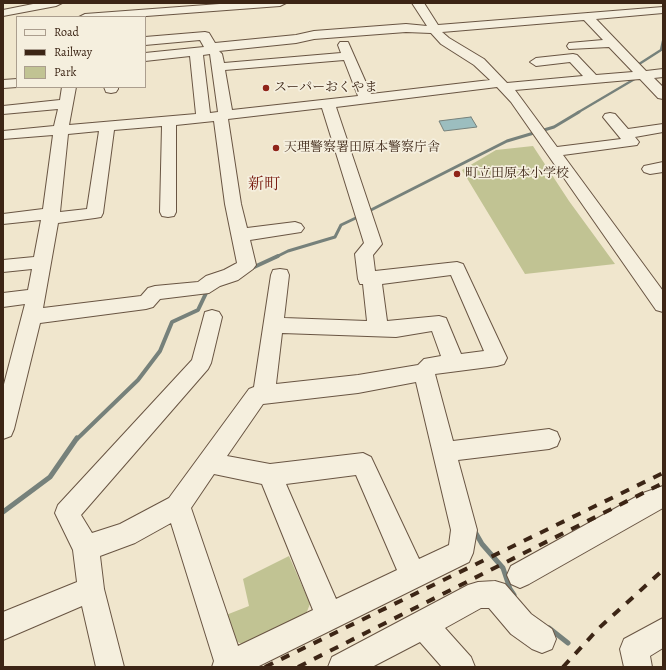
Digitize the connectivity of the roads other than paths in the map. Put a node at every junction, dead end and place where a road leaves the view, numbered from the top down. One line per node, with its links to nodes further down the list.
1 (56, 3): 7 (street)
2 (83, 3): 8 (street)
3 (280, 3): 9 (street)
4 (418, 3): 11 (street)
5 (591, 3): 10 (street)
6 (663, 10): 10 (street)
7 (3, 14)
8 (80, 16)
9 (99, 16)
10 (584, 17): 11 (street); 14 (street)
11 (434, 30): 12 (street); 27 (street)
12 (338, 34): 16 (street); 19 (street)
13 (146, 40): 16 (street)
14 (612, 43): 15 (street); 23 (street)
15 (573, 46)
16 (213, 48): 17 (street); 21 (street)
17 (196, 53): 18 (street); 34 (street)
18 (146, 56)
19 (349, 56): 21 (street); 30 (street)
20 (536, 62): 24 (street)
21 (218, 67): 34 (street)
22 (663, 73): 23 (street)
23 (640, 75): 24 (street); 29 (street)
24 (592, 78): 27 (street)
25 (16, 83): 26 (street)
26 (3, 84)
27 (502, 85): 30 (street); 42 (street)
28 (69, 88): 31 (street)
29 (663, 95)
30 (366, 99): 32 (street)
31 (66, 104): 33 (street); 39 (street)
32 (328, 104): 34 (street); 51 (street)
33 (3, 110)
34 (217, 116): 36 (street); 47 (street)
35 (610, 117): 40 (street)
36 (169, 121): 37 (street); 43 (street)
37 (107, 127): 39 (street); 44 (street)
38 (663, 128): 40 (street)
39 (62, 130): 41 (street); 44 (street)
40 (624, 134): 42 (street)
41 (3, 135)
42 (553, 152): 53 (street)
43 (168, 212)
44 (50, 216): 45 (street); 48 (street)
45 (3, 219)
46 (295, 228): 47 (street)
47 (241, 235): 55 (street)
48 (42, 262): 49 (street); 52 (street)
49 (3, 266)
50 (280, 275): 57 (street)
51 (372, 279): 58 (street); 59 (street)
52 (36, 296): 54 (street); 55 (street)
53 (660, 297)
54 (3, 300)
55 (32, 317): 62 (street)
56 (212, 317): 69 (street)
57 (274, 325): 58 (street); 61 (street)
58 (378, 328): 59 (street)
59 (454, 362): 60 (street)
60 (424, 372): 61 (street); 64 (street)
61 (264, 395): 65 (street)
62 (3, 429)
63 (549, 440): 64 (street)
64 (450, 451): 71 (street)
65 (210, 463): 66 (street); 68 (street)
66 (270, 475): 71 (street); 73 (street)
67 (663, 497): 70 (street)
68 (178, 506): 69 (street); 78 (street)
69 (86, 548): 72 (street)
70 (520, 575)
71 (412, 577): 73 (street)
72 (91, 588): 75 (street); 79 (street)
73 (330, 617): 78 (street)
74 (424, 625): 77 (street); 80 (street); 81 (street)
75 (3, 626)
76 (663, 632): 82 (street)
77 (542, 639)
78 (228, 666)
79 (110, 667)
80 (342, 667)
81 (461, 667)
82 (638, 667)

